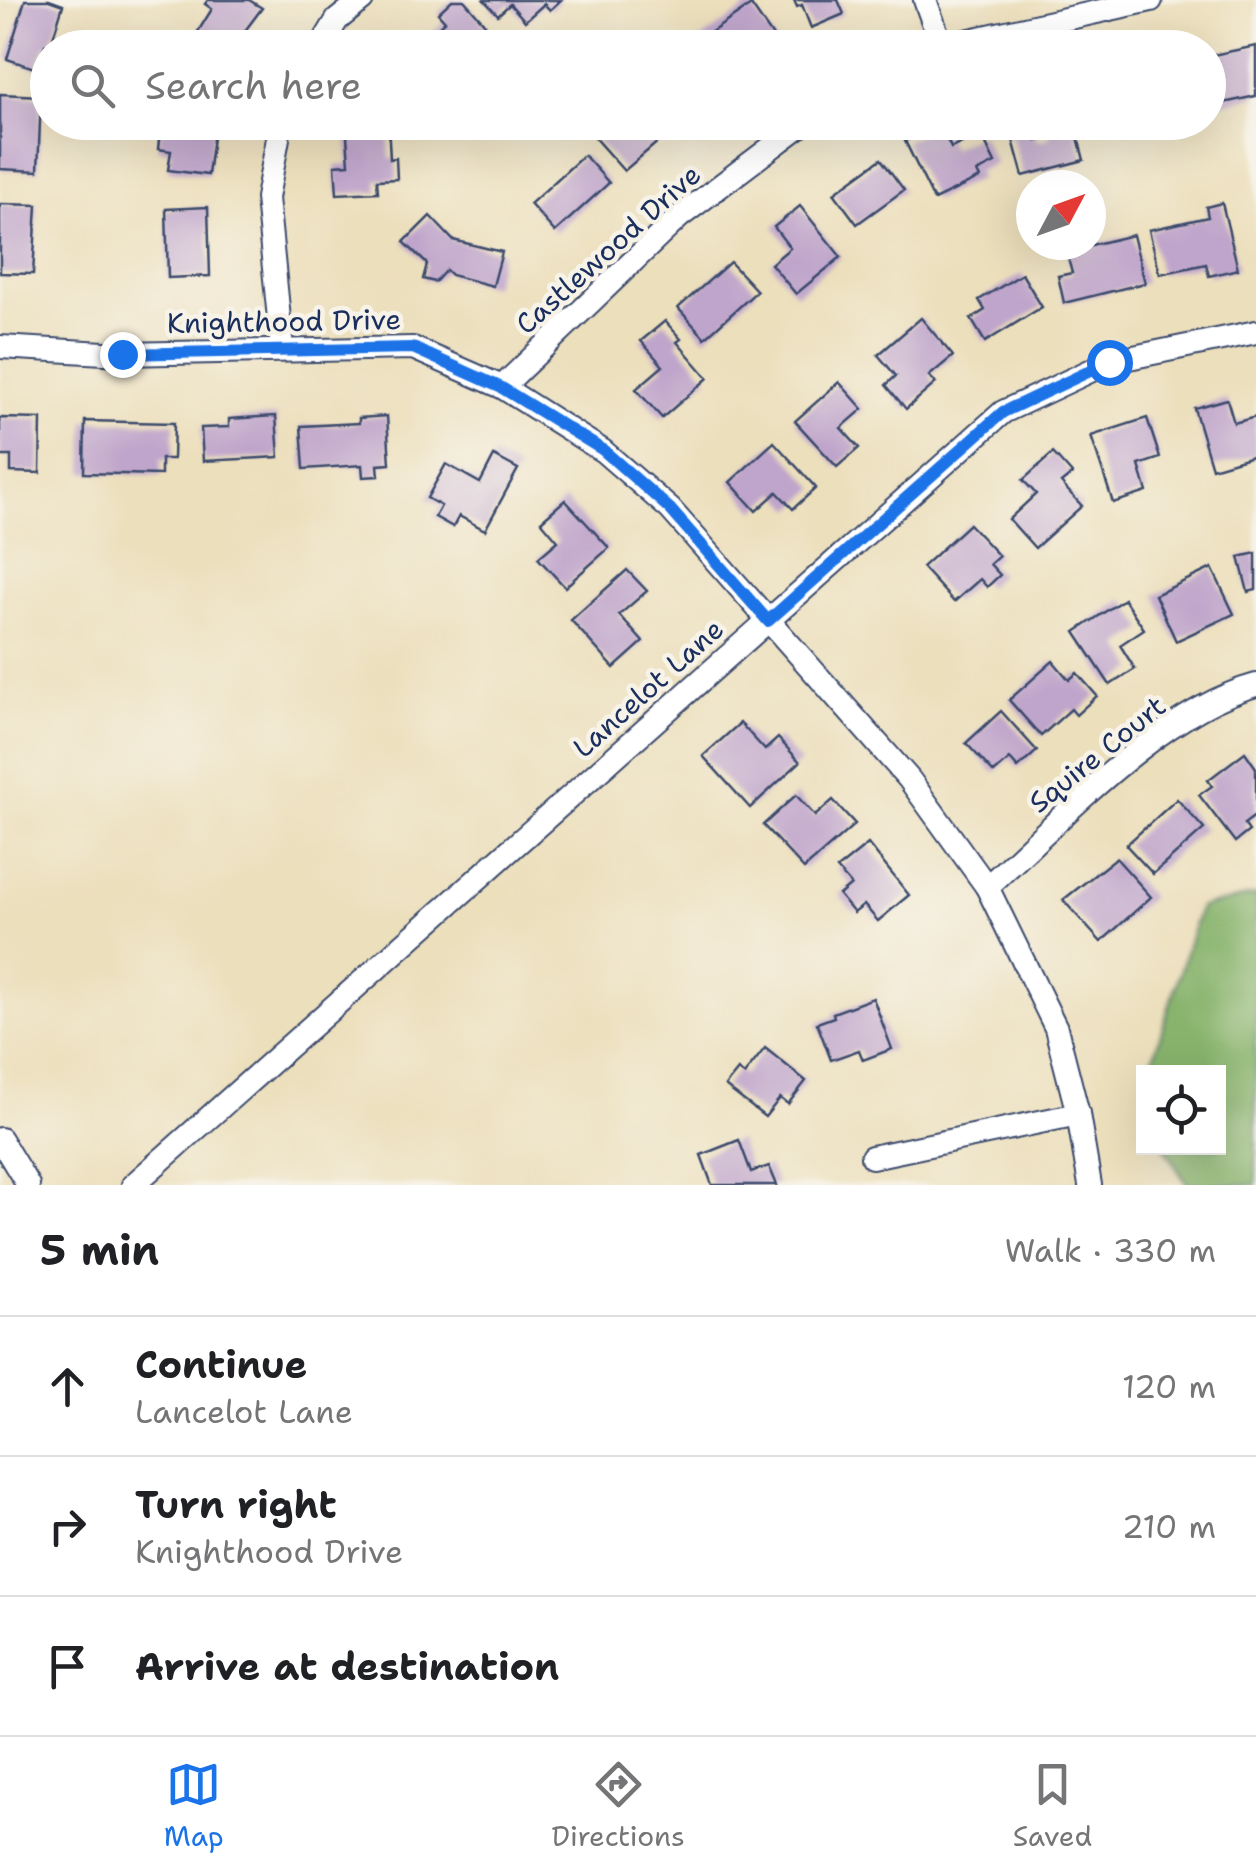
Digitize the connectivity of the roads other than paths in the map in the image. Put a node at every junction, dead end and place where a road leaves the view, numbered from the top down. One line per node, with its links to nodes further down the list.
1 (362, 0): 4 (street)
2 (925, 0): 5 (street)
3 (1150, 0): 6 (street)
4 (332, 30)
5 (933, 30)
6 (1012, 30)
7 (278, 140): 11 (street)
8 (781, 140): 12 (street, Castlewood Drive)
9 (1256, 332): 13 (street, Lancelot Lane)
10 (0, 347): 11 (street, Knighthood Drive)
11 (282, 349): 12 (street, Knighthood Drive)
12 (502, 388): 13 (street, Knighthood Drive)
13 (768, 621): 15 (street, Knighthood Drive); 20 (street, Lancelot Lane)
14 (1256, 685): 15 (street, Squire Court)
15 (986, 887): 16 (street, Knighthood Drive)
16 (1078, 1114): 18 (street); 21 (street, Knighthood Drive)
17 (0, 1139): 19 (street)
18 (872, 1158)
19 (28, 1185)
20 (132, 1185)
21 (1090, 1185)

